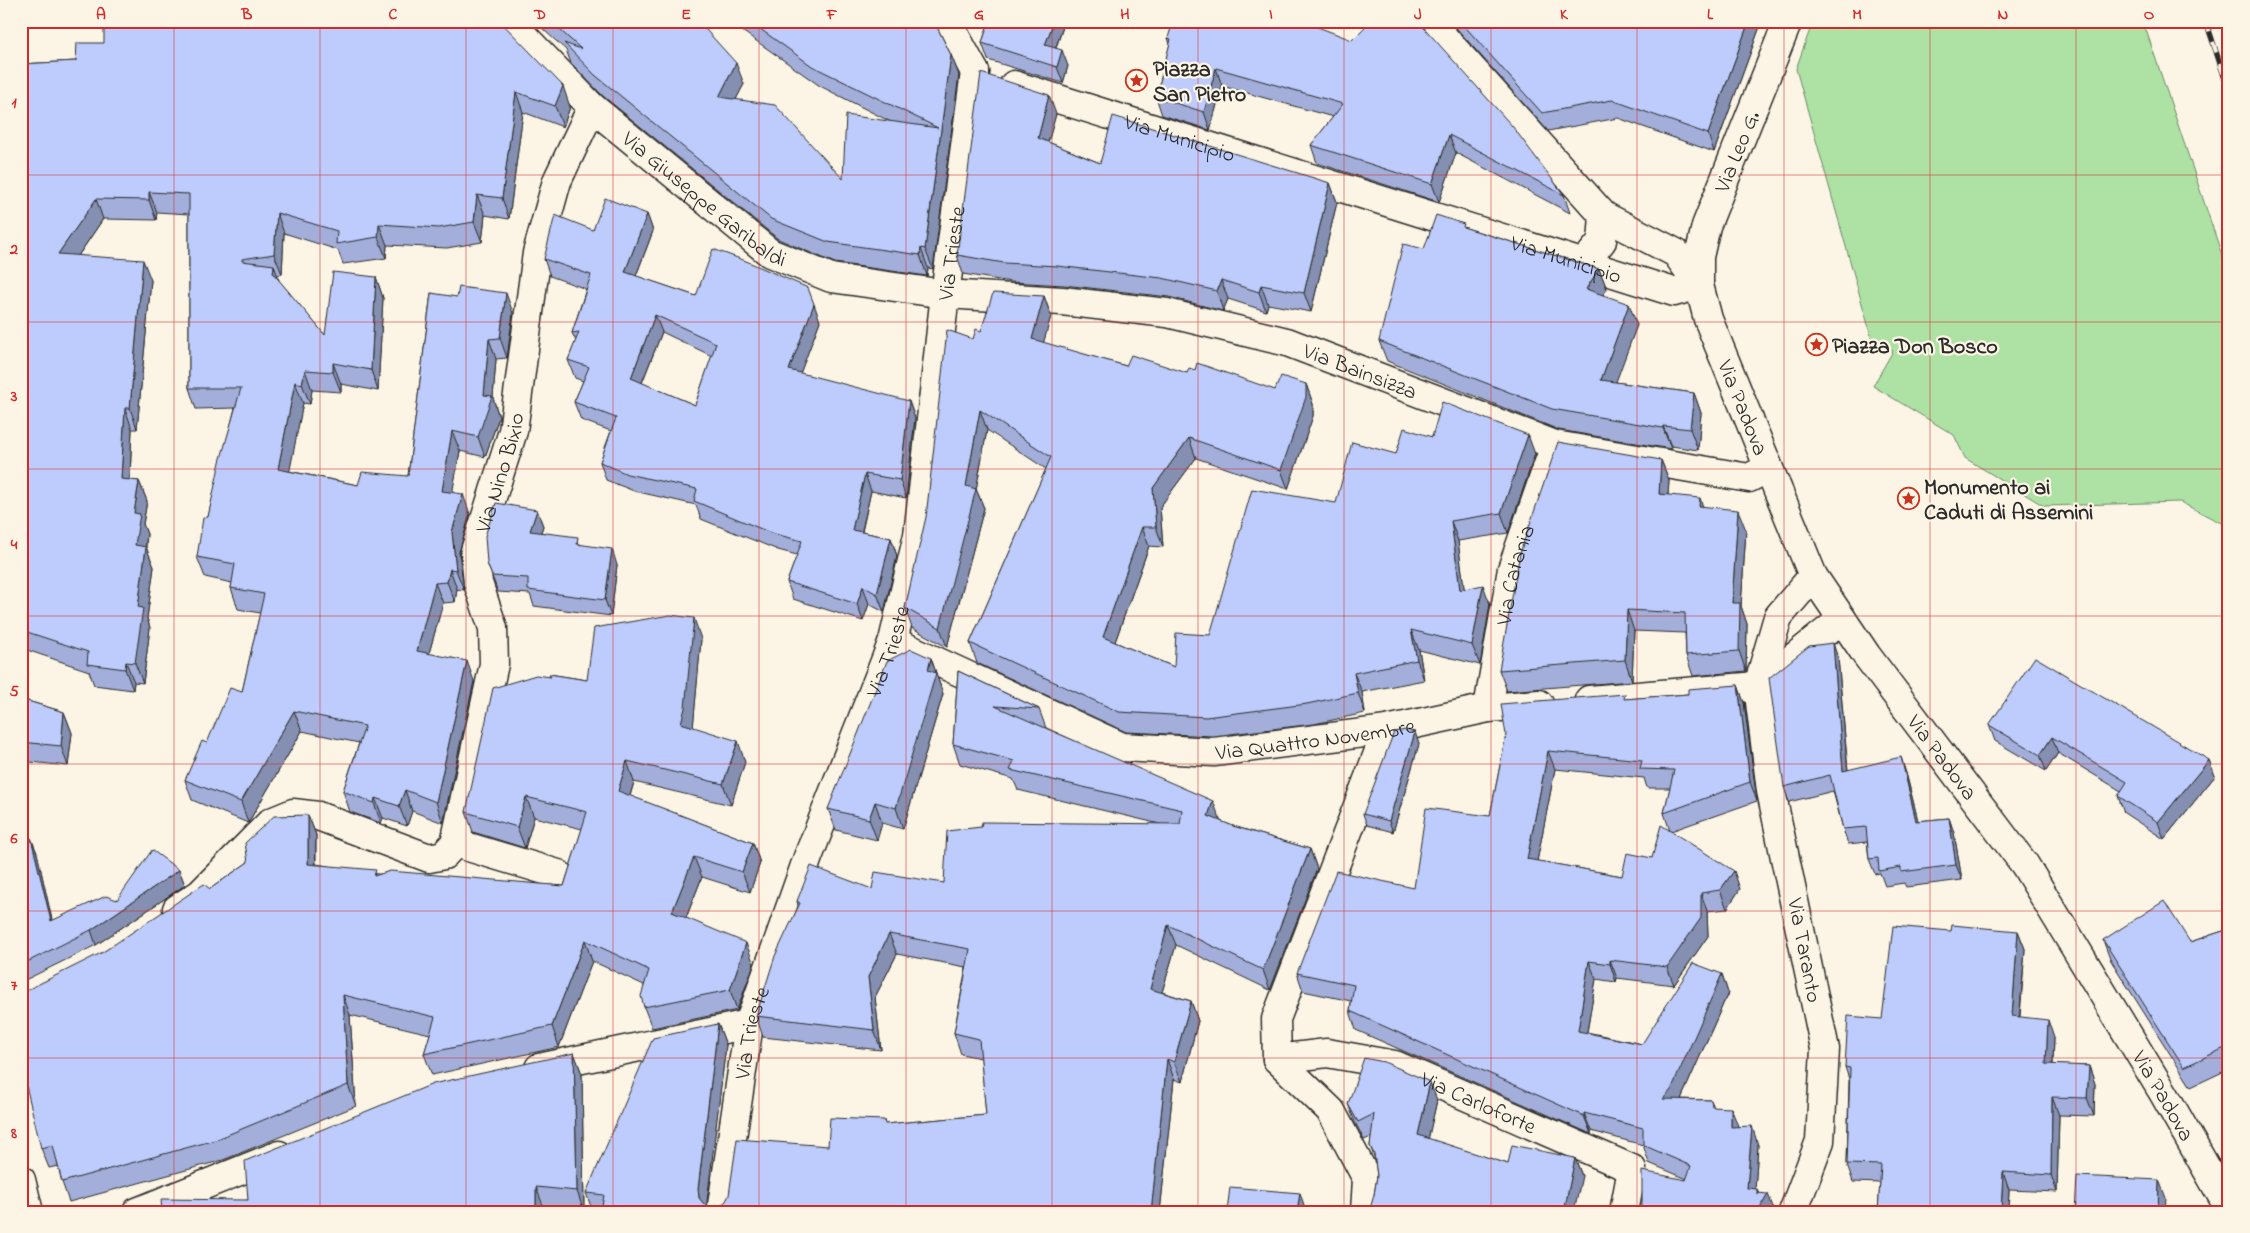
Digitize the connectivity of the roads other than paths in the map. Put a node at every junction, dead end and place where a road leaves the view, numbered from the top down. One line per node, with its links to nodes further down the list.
1 (509, 21): 6 (street, Via Giuseppe Garibaldi)
2 (947, 21): 5 (street)
3 (1428, 21): 7 (street)
4 (1788, 21): 9 (street, Via Leo G.)
5 (975, 72): 8 (street, Via Municipio); 10 (street, Via Trieste)
6 (592, 107): 10 (street, Via Giuseppe Garibaldi); 19 (street, Via Nino Bixio)
7 (1604, 216): 8 (street); 9 (street)
8 (1584, 263): 9 (street, Via Municipio)
9 (1699, 285): 12 (street, Via Padova)
10 (944, 294): 11 (street, Via Bainsizza); 15 (street, Via Trieste)
11 (1555, 445): 12 (street, Via Bainsizza); 17 (street, Via Catania)
12 (1768, 468): 13 (street, Via Padova)
13 (1813, 576): 14 (street, Via Padova); 16 (street, Via Taranto)
14 (1842, 619): 16 (street); 27 (street, Via Padova)
15 (893, 641): 18 (street, Via Quattro Novembre); 22 (street, Via Trieste)
16 (1758, 686): 17 (street, Via Quattro Novembre); 33 (street, Via Taranto)
17 (1488, 708): 18 (street, Via Quattro Novembre)
18 (1387, 730): 23 (street)
19 (455, 843): 20 (street); 21 (street)
20 (558, 874)
21 (160, 921)
22 (749, 1024): 24 (street); 30 (street, Via Trieste)
23 (1277, 1059): 31 (street); 32 (street, Via Carloforte)
24 (513, 1073)
25 (306, 1144): 29 (street)
26 (21, 1180): 28 (street)
27 (2229, 1208)
28 (29, 1212)
29 (137, 1212)
30 (721, 1212)
31 (1364, 1212)
32 (1624, 1212)
33 (1794, 1212)

